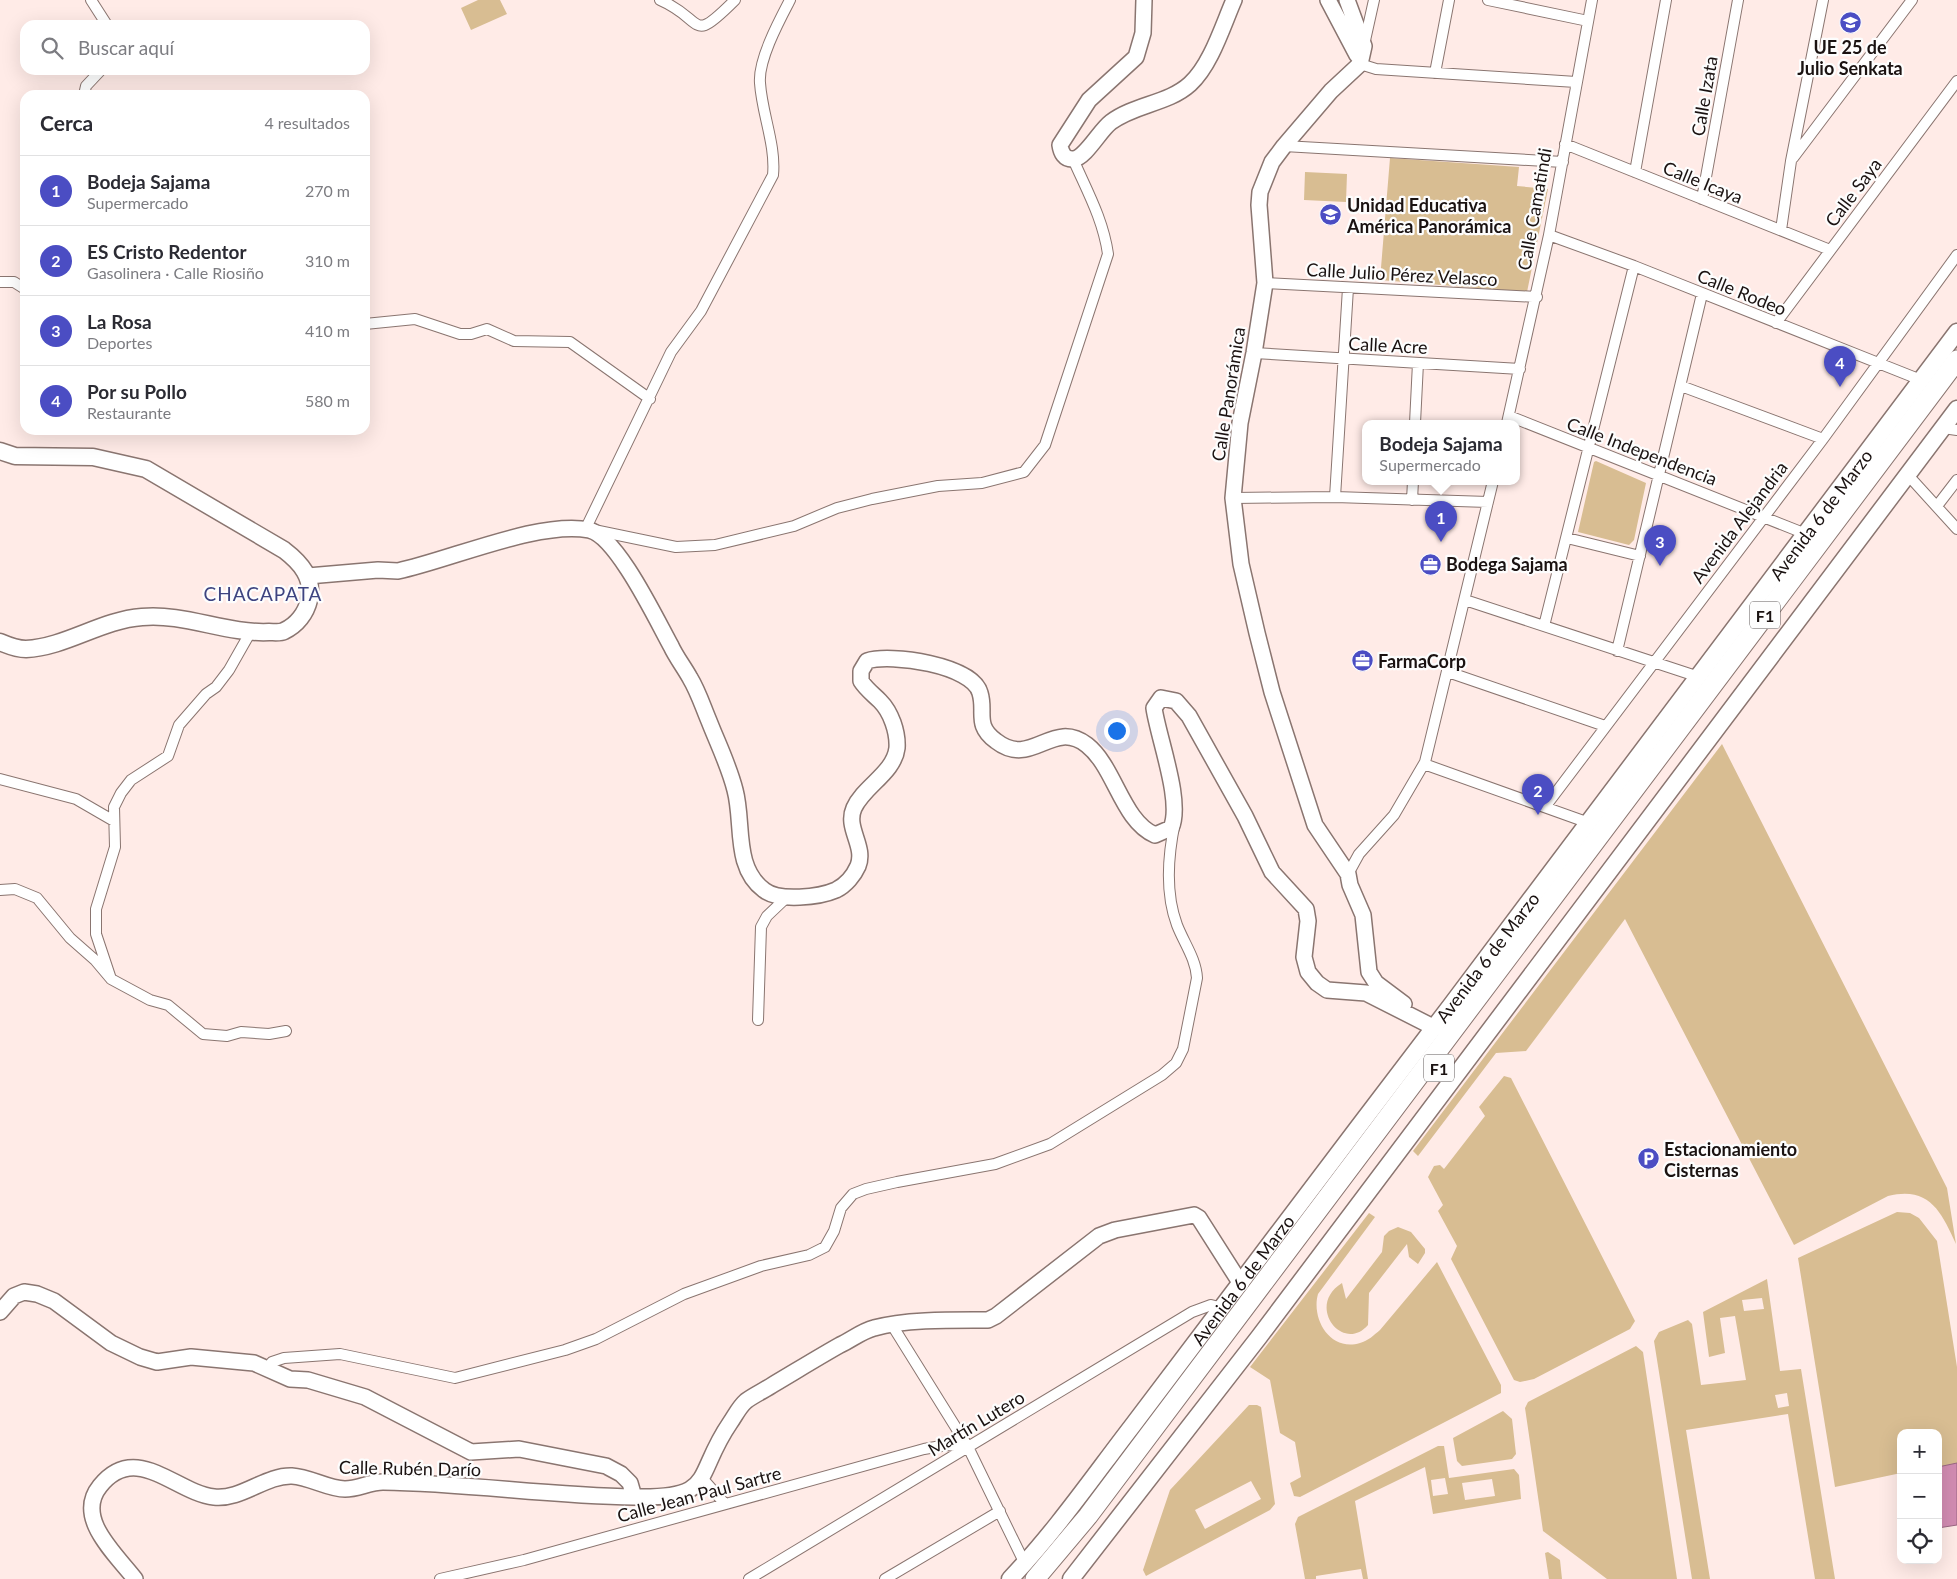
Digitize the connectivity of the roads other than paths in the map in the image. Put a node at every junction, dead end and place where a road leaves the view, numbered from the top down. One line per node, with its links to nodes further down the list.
1 (91, 0): 18 (street)
2 (660, 0): 3 (street)
3 (735, 0)
4 (790, 0): 57 (street)
5 (1144, 0): 29 (street)
6 (1234, 0): 29 (street)
7 (1328, 0): 21 (street)
8 (1347, 0): 20 (street)
9 (1374, 0): 20 (street)
10 (1449, 0): 22 (street)
11 (1488, 0): 17 (street)
12 (1592, 0): 19 (street, Calle Camatindi)
13 (1666, 0): 32 (street)
14 (1738, 0): 33 (street, Calle Izata)
15 (1823, 0): 30 (street)
16 (1912, 0): 30 (street)
17 (1518, 4): 19 (street)
18 (104, 20)
19 (1588, 21): 25 (street, Calle Camatindi)
20 (1364, 46): 21 (street)
21 (1360, 64): 22 (street); 28 (street, Calle Panorámica)
22 (1435, 73): 25 (street)
23 (96, 75): 26 (street)
24 (1957, 81): 36 (street, Calle Saya)
25 (1576, 82): 27 (street, Calle Camatindi)
26 (85, 90)
27 (1565, 144): 31 (street, Calle Camatindi); 32 (street, Calle Icaya)
28 (1284, 146): 31 (street); 40 (street, Calle Panorámica)
29 (1073, 159): 78 (street)
30 (1791, 161): 34 (street)
31 (1563, 162): 35 (street, Calle Camatindi)
32 (1635, 172): 33 (street, Calle Icaya)
33 (1702, 199): 34 (street, Calle Icaya)
34 (1782, 230): 36 (street, Calle Icaya)
35 (1549, 236): 38 (street, Calle Rodeo); 44 (street, Calle Camatindi)
36 (1830, 250): 45 (street, Calle Saya)
37 (1957, 255): 51 (street, Avenida Alejandria)
38 (1634, 266): 43 (street, Calle Rodeo); 64 (street)
39 (0, 282): 41 (street)
40 (1265, 284): 42 (street, Calle Julio Pérez Velasco); 48 (street, Calle Panorámica)
41 (20, 285)
42 (1348, 288): 44 (street, Calle Julio Pérez Velasco); 49 (street)
43 (1702, 294): 45 (street, Calle Rodeo); 56 (street)
44 (1537, 297): 53 (street, Calle Camatindi)
45 (1776, 323): 51 (street, Calle Rodeo)
46 (370, 324): 57 (street)
47 (1957, 332): 54 (main road, Avenida 6 de Marzo)
48 (1254, 353): 49 (street, Calle Acre); 72 (street, Calle Panorámica)
49 (1344, 359): 52 (street, Calle Acre); 71 (street)
50 (1957, 360): 121 (highway, Avenida 6 de Marzo / F1)
51 (1879, 362): 54 (street, Calle Rodeo); 63 (street, Avenida Alejandria)
52 (1418, 363): 53 (street, Calle Acre); 59 (street)
53 (1520, 369): 60 (street, Calle Camatindi)
54 (1921, 380): 79 (main road, Avenida 6 de Marzo)
55 (1957, 381): 122 (highway, Avenida 6 de Marzo / F1)
56 (1681, 386): 63 (street); 67 (street)
57 (650, 399): 78 (street)
58 (1957, 409): 62 (main road)
59 (1415, 420)
60 (1508, 420)
61 (1520, 424): 64 (street, Calle Independencia)
62 (1950, 429): 66 (main road)
63 (1823, 439): 76 (street, Avenida Alejandria)
64 (1588, 449): 67 (street, Calle Independencia); 80 (street)
65 (0, 451): 82 (main road)
66 (1907, 474): 75 (street); 123 (main road)
67 (1658, 475): 76 (street, Calle Independencia); 81 (street)
68 (1957, 480): 75 (street)
69 (1413, 485): 73 (street)
70 (1492, 485): 74 (street)
71 (1335, 497): 72 (street); 73 (street)
72 (1233, 498): 98 (street, Calle Panorámica)
73 (1412, 500): 74 (street)
74 (1488, 502): 83 (street)
75 (1937, 506): 77 (street)
76 (1763, 516): 79 (street, Calle Independencia); 88 (street, Avenida Alejandria)
77 (1957, 529)
78 (588, 530): 82 (street); 100 (street)
79 (1806, 534): 90 (main road, Avenida 6 de Marzo)
80 (1567, 538): 81 (street); 84 (street)
81 (1640, 556): 87 (street)
82 (308, 576): 85 (main road)
83 (1465, 600): 84 (street); 89 (street)
84 (1544, 626): 87 (street)
85 (250, 633): 86 (main road); 96 (street)
86 (0, 642)
87 (1617, 651): 88 (street)
88 (1653, 662): 90 (street); 91 (street, Avenida Alejandria)
89 (1448, 672): 91 (street); 92 (street)
90 (1699, 678): 97 (main road, Avenida 6 de Marzo)
91 (1605, 726): 94 (street, Avenida Alejandria)
92 (1424, 764): 94 (street); 98 (street)
93 (0, 779): 96 (street)
94 (1545, 807): 97 (street)
95 (1175, 820): 100 (street); 103 (street); 109 (street)
96 (114, 821): 101 (street)
97 (1589, 823): 103 (main road, Avenida 6 de Marzo)
98 (1348, 874): 103 (street)
99 (0, 890): 101 (street)
100 (787, 898): 102 (street)
101 (110, 979): 104 (street)
102 (758, 1020)
103 (1435, 1028): 105 (main road, Avenida 6 de Marzo)
104 (286, 1031)
105 (1241, 1284): 106 (main road, Avenida 6 de Marzo); 108 (street)
106 (1223, 1308): 110 (street, Martín Lutero); 115 (main road, Avenida 6 de Marzo)
107 (0, 1312): 109 (street)
108 (892, 1324): 110 (street); 111 (street)
109 (267, 1369): 112 (street)
110 (968, 1447): 113 (street, Calle Jean Paul Sartre); 114 (street); 118 (street, Martín Lutero)
111 (703, 1479): 112 (street, Calle Rubén Darío); 113 (street)
112 (634, 1497): 116 (street, Calle Rubén Darío)
113 (725, 1504): 117 (street, Calle Jean Paul Sartre)
114 (1000, 1511): 115 (street); 119 (street)
115 (1025, 1564): 120 (main road, Avenida 6 de Marzo)
116 (135, 1579)
117 (440, 1579)
118 (749, 1579)
119 (885, 1579)
120 (1010, 1579)
121 (1036, 1579)
122 (1048, 1579)
123 (1071, 1579)

